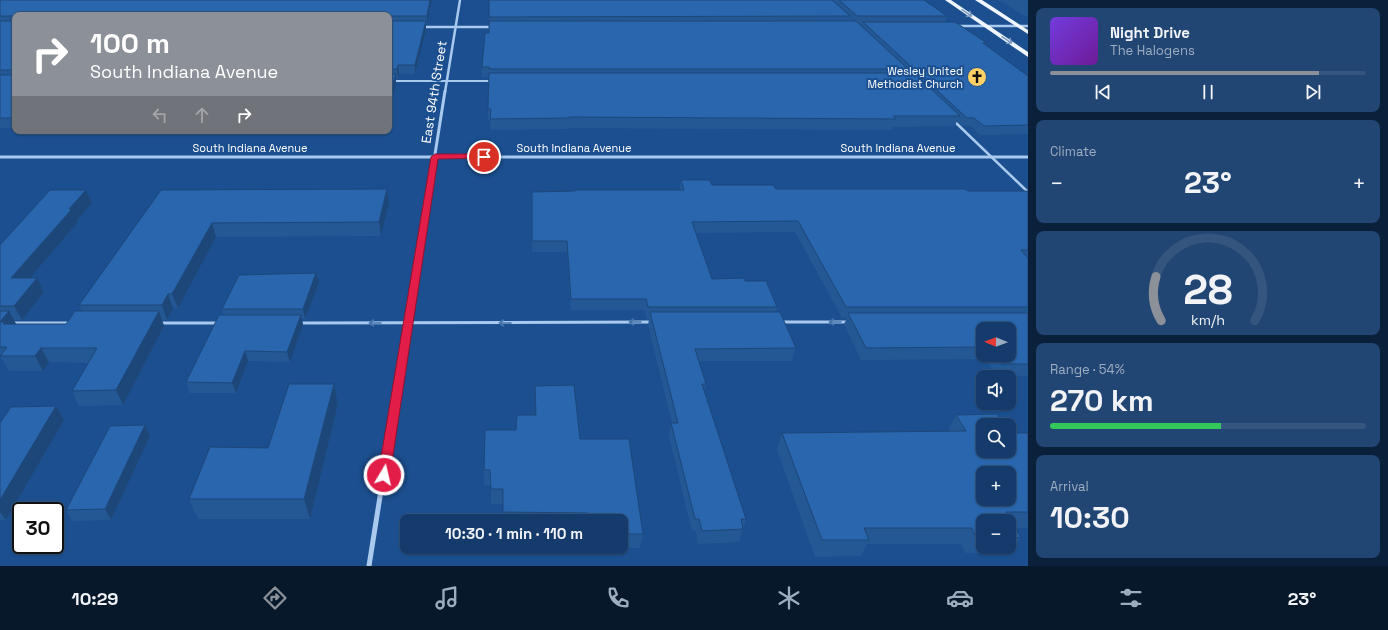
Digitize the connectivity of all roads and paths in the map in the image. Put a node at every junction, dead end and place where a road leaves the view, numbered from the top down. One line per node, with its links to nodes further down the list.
1 (460, 0): 9 (street, East 94th Street)
2 (948, 0): 5 (main road, one-way to 5)
3 (978, 0): 6 (main road)
4 (956, 26): 5 (street)
5 (986, 26): 6 (street); 12 (main road, one-way to 12)
6 (1018, 26): 7 (street); 11 (main road)
7 (1028, 26)
8 (418, 27): 9 (street)
9 (456, 27): 10 (street); 14 (street, East 94th Street)
10 (503, 27)
11 (1028, 32)
12 (1028, 55)
13 (392, 81): 14 (lane)
14 (447, 81): 15 (lane); 18 (street, East 94th Street)
15 (498, 81)
16 (952, 119): 19 (lane)
17 (0, 157): 18 (street, South Indiana Avenue)
18 (435, 157): 19 (street, South Indiana Avenue); 30 (street, East 94th Street)
19 (991, 157): 20 (street, South Indiana Avenue); 21 (lane)
20 (1028, 157)
21 (1028, 192)
22 (660, 322): 30 (lane, one-way to 30)
23 (780, 322): 24 (lane, one-way to 23)
24 (852, 322)
25 (8, 323): 26 (lane)
26 (71, 323)
27 (158, 323): 28 (lane)
28 (221, 323)
29 (293, 323): 30 (lane, one-way to 29)
30 (408, 323): 31 (street, East 94th Street)
31 (369, 566)

